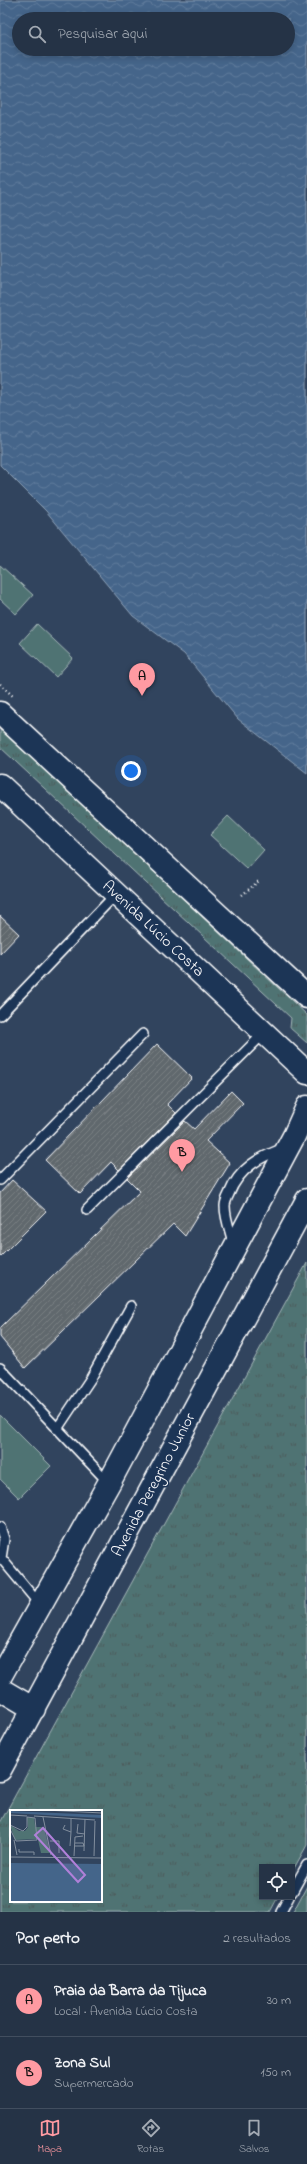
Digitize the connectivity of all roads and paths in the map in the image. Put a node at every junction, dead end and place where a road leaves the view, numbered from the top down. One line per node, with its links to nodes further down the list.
1 (0, 713): 6 (street)
2 (0, 785): 4 (street, Avenida Lúcio Costa)
3 (260, 880): 5 (path)
4 (116, 894): 7 (lane); 8 (street, Avenida Lúcio Costa)
5 (242, 895)
6 (307, 997)
7 (0, 1015)
8 (264, 1032): 10 (street, Avenida Lúcio Costa); 15 (lane)
9 (143, 1034): 13 (lane)
10 (307, 1073)
11 (307, 1107): 12 (street)
12 (288, 1147): 16 (street); 16 (lane)
13 (0, 1180)
14 (307, 1200): 26 (street, Avenida Peregrino Junior)
15 (87, 1210)
16 (235, 1246): 20 (street)
17 (131, 1306): 19 (lane)
18 (0, 1368): 19 (lane)
19 (57, 1429): 20 (lane)
20 (109, 1483): 23 (street)
21 (0, 1527): 22 (lane)
22 (1, 1558): 23 (lane)
23 (40, 1606): 24 (street)
24 (0, 1677)
25 (0, 1689): 26 (street)
26 (34, 1708): 27 (street, Avenida Peregrino Junior)
27 (0, 1770)
28 (307, 1865): 29 (lane)
29 (295, 1887)
30 (287, 1900): 31 (lane)
31 (281, 1912)

